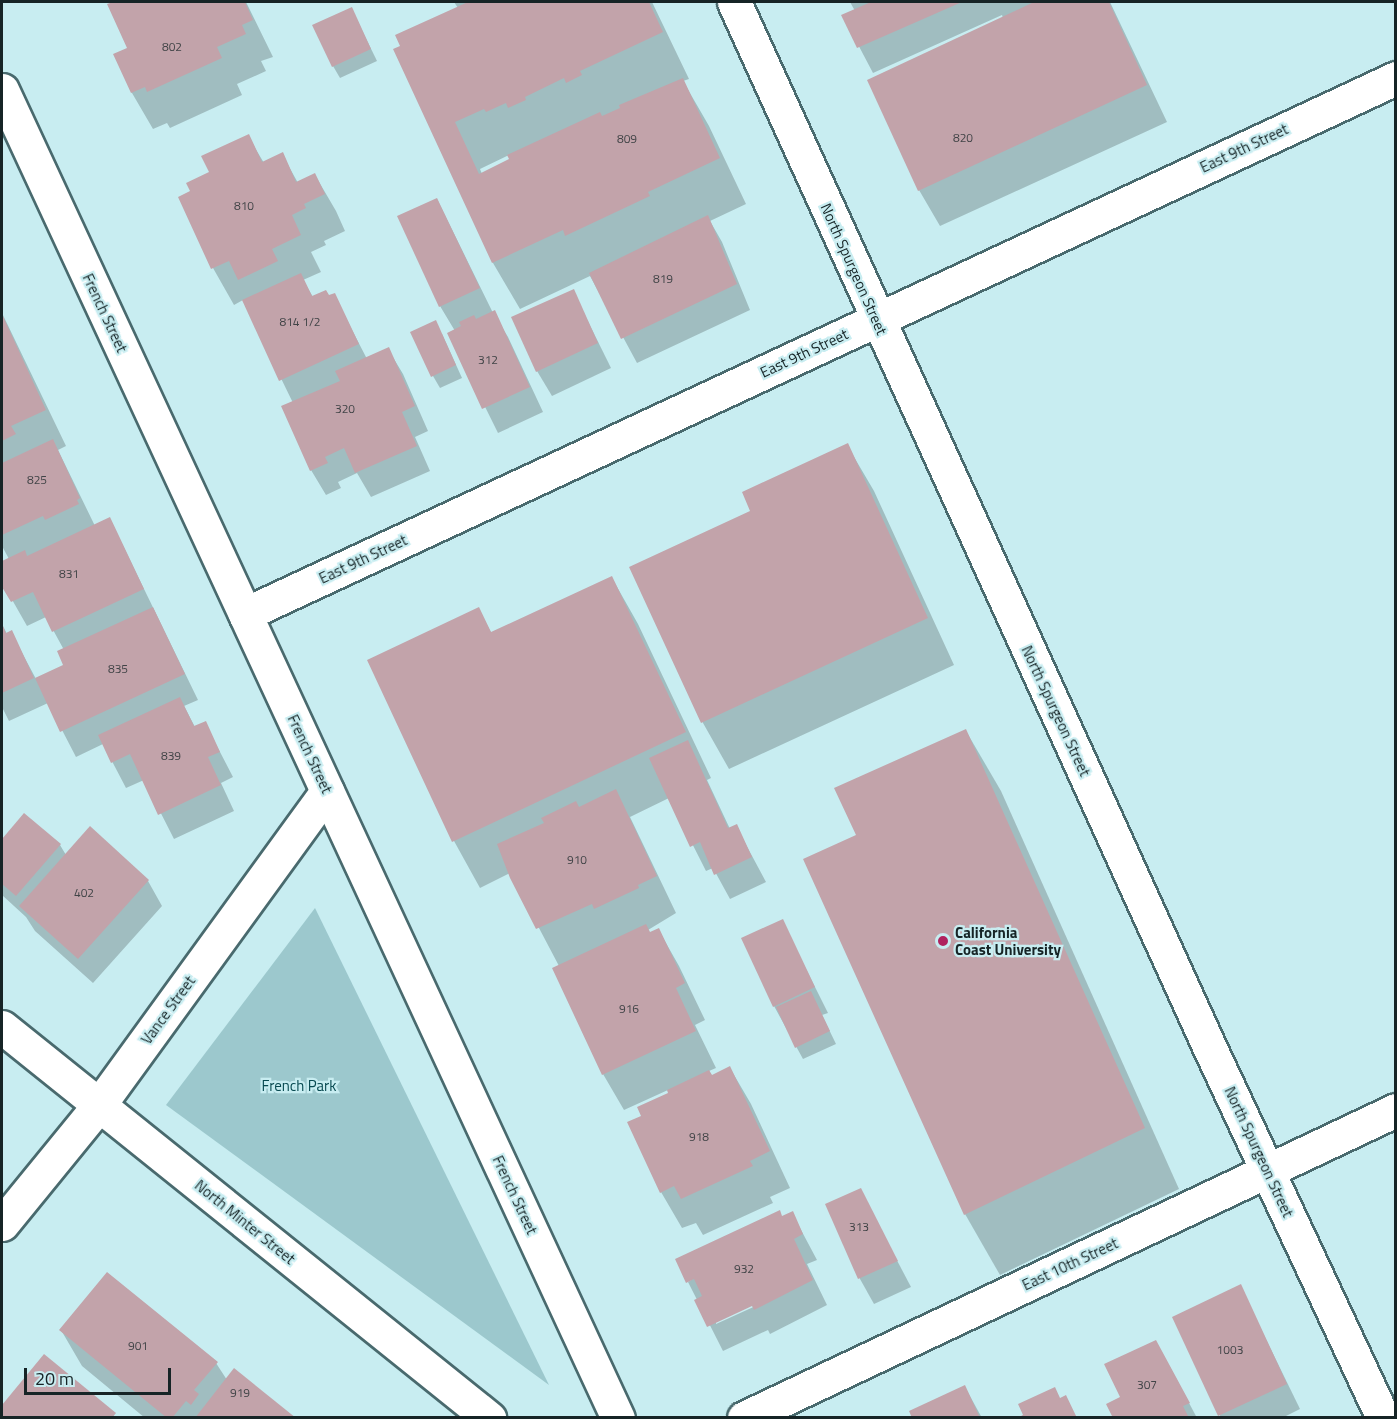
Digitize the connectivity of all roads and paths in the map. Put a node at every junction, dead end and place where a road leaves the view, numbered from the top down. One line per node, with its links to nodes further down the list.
1 (734, 2): 4 (street, North Spurgeon Street)
2 (1395, 78): 4 (street, East 9th Street)
3 (2, 90): 5 (street, French Street)
4 (877, 319): 5 (street, East 9th Street); 10 (street, North Spurgeon Street)
5 (245, 614): 6 (street, French Street)
6 (327, 791): 8 (street, Vance Street); 13 (street, French Street)
7 (2, 1028): 8 (street, North Minter Street)
8 (99, 1105): 11 (street, Vance Street); 12 (street, North Minter Street)
9 (1395, 1110): 10 (street, East 10th Street)
10 (1267, 1171): 14 (street, East 10th Street); 15 (street, North Spurgeon Street)
11 (2, 1224)
12 (489, 1418)
13 (618, 1418)
14 (744, 1418)
15 (1383, 1418)

